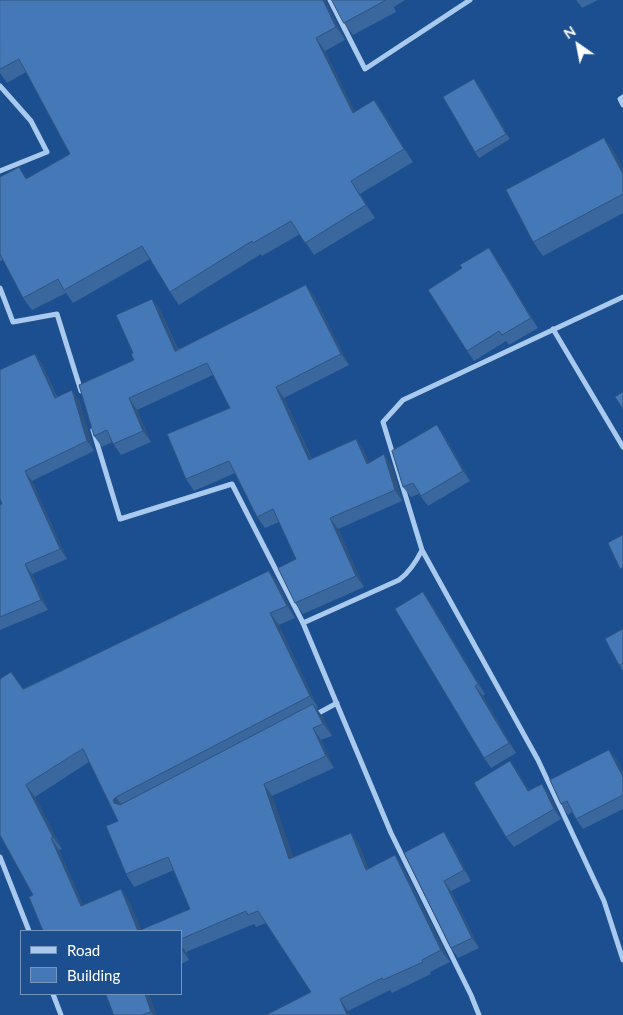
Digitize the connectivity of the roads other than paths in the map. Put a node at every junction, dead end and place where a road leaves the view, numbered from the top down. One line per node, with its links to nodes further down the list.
1 (330, 0): 2 (street)
2 (470, 0)
3 (0, 86): 6 (street)
4 (623, 97): 5 (street)
5 (623, 106)
6 (0, 171)
7 (0, 288): 10 (street)
8 (623, 296): 9 (street)
9 (553, 329): 12 (street); 13 (street)
10 (83, 398)
11 (92, 426): 14 (street)
12 (623, 446)
13 (422, 550): 14 (street); 19 (street)
14 (303, 623): 15 (street)
15 (337, 703): 16 (street); 22 (street)
16 (310, 717)
17 (0, 857): 18 (street)
18 (29, 930)
19 (623, 960)
20 (53, 995): 21 (street)
21 (62, 1015)
22 (479, 1015)

